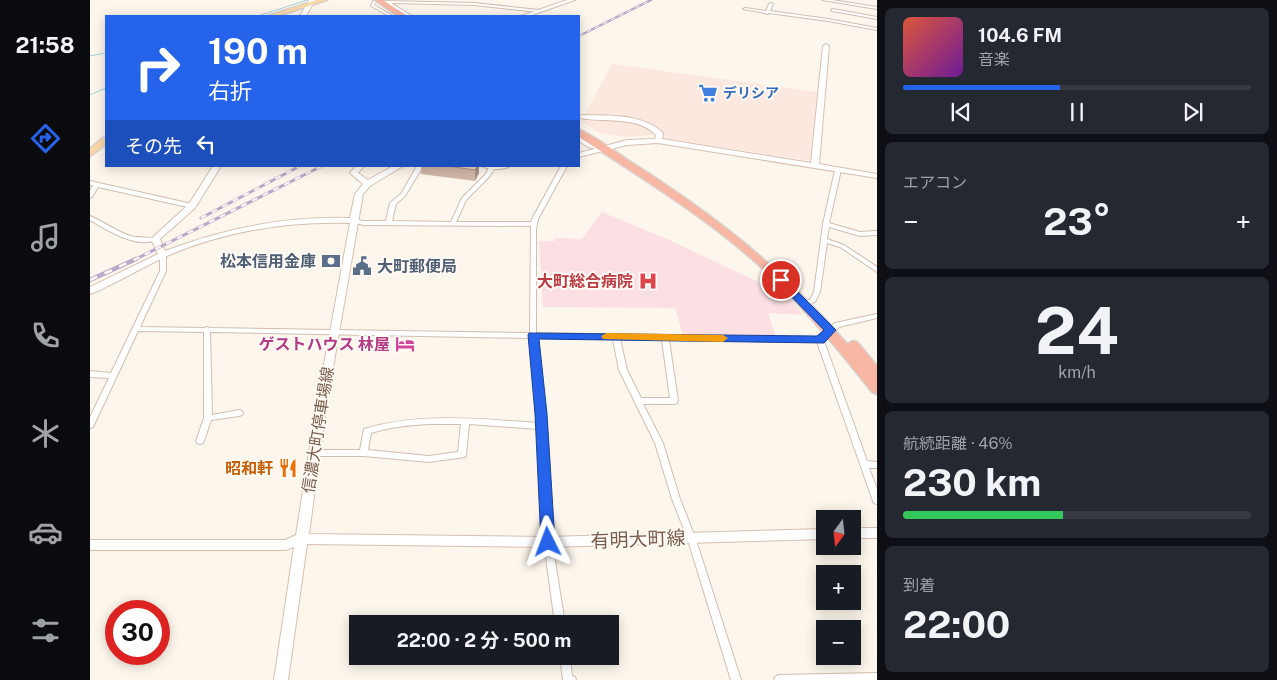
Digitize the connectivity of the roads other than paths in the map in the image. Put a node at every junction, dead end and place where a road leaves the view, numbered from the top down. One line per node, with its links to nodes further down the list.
1 (324, 0): 6 (main road)
2 (572, 0): 12 (street)
3 (824, 0): 7 (street)
4 (847, 0): 9 (street)
5 (378, 1): 12 (street); 16 (street); 17 (highway); 18 (highway); 19 (street)
6 (311, 2): 14 (main road); 15 (street)
7 (839, 2): 9 (street); 11 (street)
8 (771, 4): 13 (street)
9 (877, 7)
10 (745, 9): 13 (street)
11 (833, 10): 21 (street); 22 (street)
12 (539, 11): 20 (street)
13 (767, 13): 22 (street)
14 (274, 15)
15 (304, 15)
16 (389, 15)
17 (396, 15)
18 (401, 15)
19 (408, 15)
20 (527, 15)
21 (877, 18)
22 (828, 20): 23 (street)
23 (877, 30)
24 (826, 46): 33 (street)
25 (580, 120): 29 (street); 30 (highway)
26 (580, 134): 30 (highway)
27 (580, 140): 30 (street)
28 (105, 141): 31 (main road)
29 (658, 141): 30 (street); 33 (street)
30 (605, 147): 32 (street); 59 (highway)
31 (90, 153)
32 (580, 155)
33 (816, 166): 40 (street)
34 (216, 167): 46 (street)
35 (359, 167): 44 (street)
36 (397, 167): 44 (street)
37 (419, 167): 49 (street)
38 (492, 167): 50 (street)
39 (563, 167): 51 (street)
40 (838, 170): 41 (street); 52 (street)
41 (877, 176)
42 (90, 182): 43 (street)
43 (97, 184): 45 (street); 46 (street)
44 (367, 184): 48 (street, 信濃大町停車場線)
45 (90, 196)
46 (192, 206): 54 (street)
47 (90, 218): 54 (street)
48 (355, 220): 49 (street); 56 (street); 64 (street, 信濃大町停車場線)
49 (389, 223): 50 (street)
50 (453, 223): 51 (street)
51 (534, 224): 65 (street)
52 (826, 224): 53 (street); 55 (street)
53 (877, 233)
54 (155, 239): 56 (street)
55 (824, 240): 57 (street); 59 (street)
56 (163, 255): 58 (street); 62 (street)
57 (877, 270)
58 (90, 291)
59 (809, 302): 61 (highway)
60 (877, 316): 61 (street)
61 (834, 328): 68 (street); 70 (highway); 72 (highway)
62 (136, 329): 63 (street); 71 (street)
63 (207, 329): 64 (street); 75 (street)
64 (334, 334): 65 (street); 80 (street, 信濃大町停車場線)
65 (533, 335): 66 (street); 78 (street)
66 (616, 336): 67 (street); 73 (street)
67 (664, 337): 68 (street); 73 (street)
68 (820, 340): 82 (street)
69 (90, 374): 71 (street)
70 (877, 375)
71 (113, 376): 77 (street)
72 (877, 389)
73 (639, 401): 88 (street)
74 (239, 413): 75 (street)
75 (208, 418): 79 (street)
76 (464, 422): 78 (street); 81 (street); 81 (street)
77 (90, 425)
78 (541, 426): 90 (street)
79 (200, 441)
80 (314, 453): 81 (street); 89 (street, 信濃大町停車場線)
81 (364, 453)
82 (864, 464): 83 (street); 84 (street)
83 (877, 465)
84 (877, 501)
85 (877, 533): 87 (street)
86 (816, 534): 88 (street, 有明大町線)
87 (861, 534)
88 (691, 537): 90 (street, 有明大町線); 97 (street)
89 (301, 539): 90 (street, 有明大町線); 91 (street, 有明大町線); 95 (street, 信濃大町停車場線)
90 (548, 542): 92 (street)
91 (90, 545)
92 (559, 615)
93 (566, 665): 96 (street)
94 (877, 678): 98 (street)
95 (281, 680)
96 (571, 680)
97 (736, 680)
98 (779, 680)

